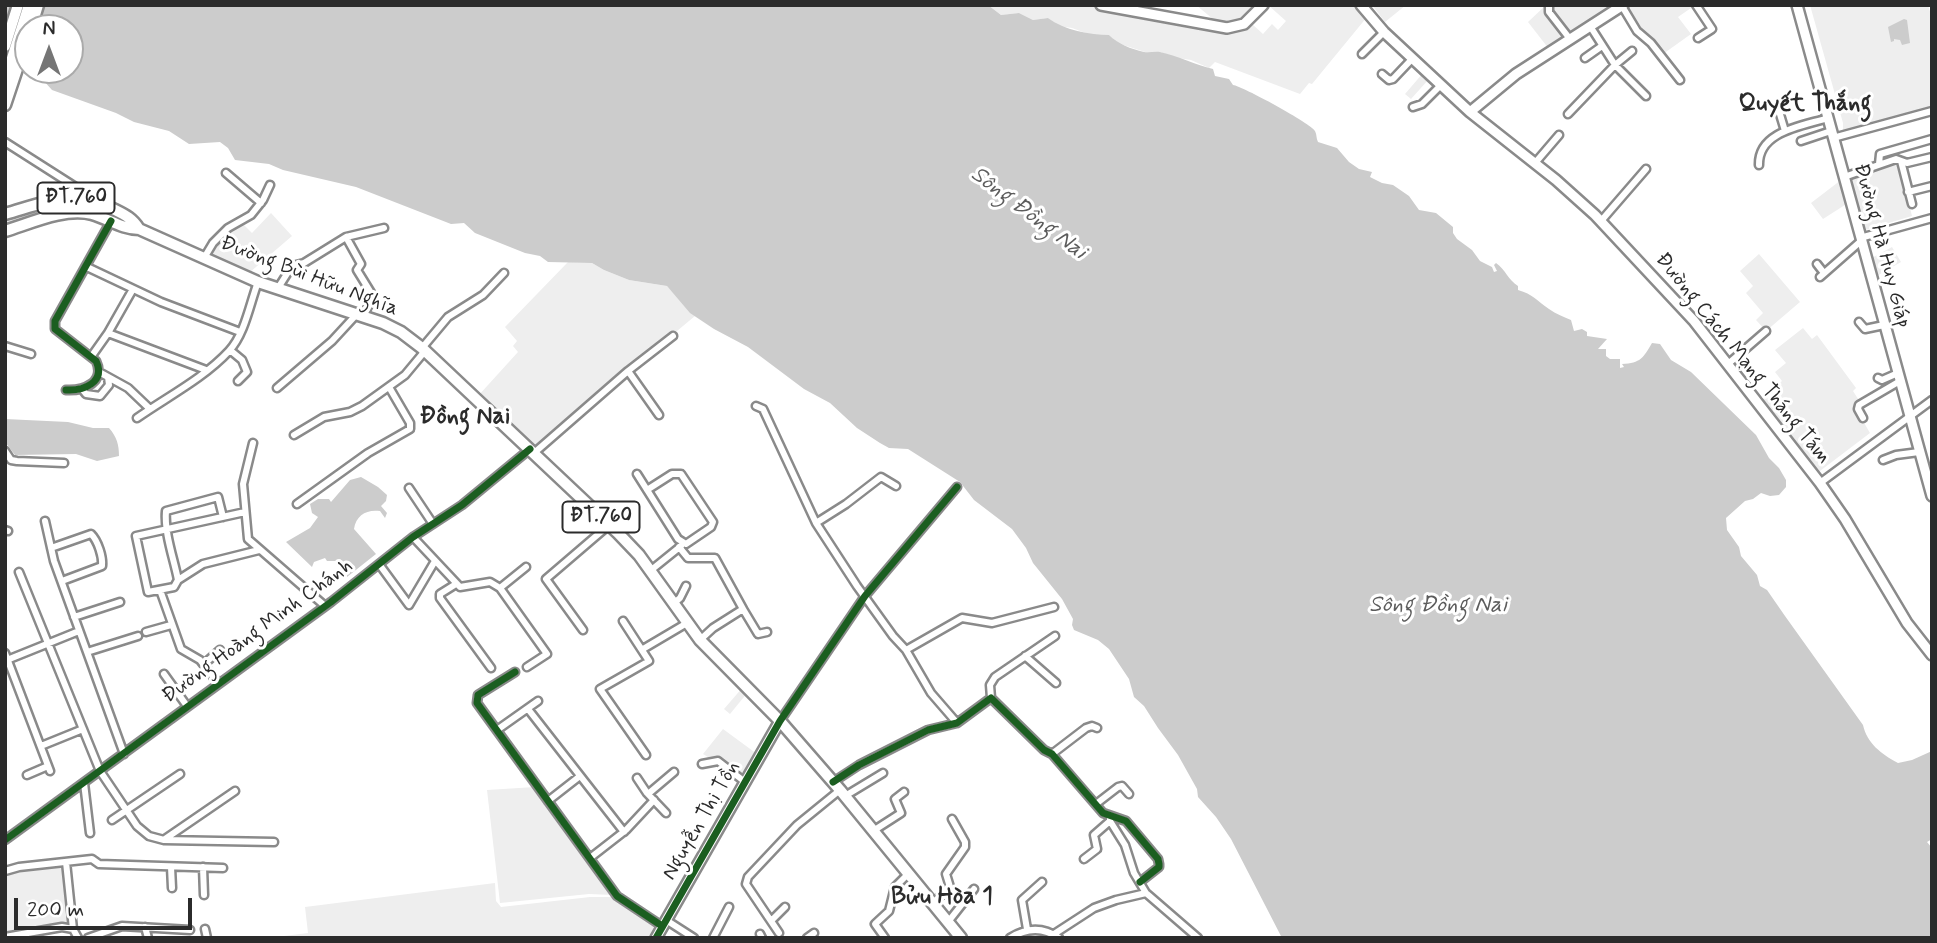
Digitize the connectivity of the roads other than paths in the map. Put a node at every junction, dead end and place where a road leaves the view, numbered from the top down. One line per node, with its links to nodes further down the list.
1 (18, 5): 14 (main road)
2 (29, 5): 23 (main road)
3 (1101, 5): 4 (main road)
4 (1263, 5)
5 (1361, 5): 11 (main road, Đường Cách Mạng Tháng Tám)
6 (1549, 5): 13 (street)
7 (1696, 5): 12 (street)
8 (1797, 5): 33 (main road, Đường Hà Huy Giáp)
9 (1622, 6): 10 (main road); 24 (street)
10 (1590, 26): 13 (main road); 15 (street)
11 (1384, 32): 17 (street); 19 (main road, Đường Cách Mạng Tháng Tám)
12 (1698, 38)
13 (1570, 39): 31 (main road)
14 (5, 46)
15 (1602, 46): 18 (street); 20 (street)
16 (1632, 51): 20 (street)
17 (1362, 54)
18 (1585, 58)
19 (1412, 59): 21 (street); 25 (main road, Đường Cách Mạng Tháng Tám)
20 (1615, 65): 26 (street); 32 (street)
21 (1382, 74)
22 (14, 78): 27 (main road)
23 (5, 79)
24 (1681, 80)
25 (1441, 85): 28 (street); 31 (main road, Đường Cách Mạng Tháng Tám)
26 (1646, 96)
27 (5, 105)
28 (1413, 107)
29 (1779, 111): 34 (street)
30 (1932, 111): 35 (street)
31 (1470, 112): 43 (main road, Đường Cách Mạng Tháng Tám)
32 (1569, 114)
33 (1828, 118): 34 (street); 35 (main road, Đường Hà Huy Giáp)
34 (1784, 131): 45 (street)
35 (1832, 134): 38 (street); 48 (main road, Đường Hà Huy Giáp)
36 (1559, 135): 43 (street)
37 (1932, 139): 40 (street)
38 (1801, 141)
39 (5, 142): 52 (street)
40 (1893, 150): 42 (street); 44 (street)
41 (1932, 157): 42 (street)
42 (1898, 160): 44 (street); 51 (street)
43 (1535, 163): 58 (main road, Đường Cách Mạng Tháng Tám)
44 (1880, 164): 48 (street)
45 (1759, 165)
46 (1646, 169): 58 (street)
47 (226, 173): 53 (street)
48 (1844, 177): 63 (main road, Đường Hà Huy Giáp)
49 (270, 185): 53 (street)
50 (1932, 186): 51 (street)
51 (1908, 192): 54 (street)
52 (85, 198): 55 (main road, Đường Bùi Hữu Nghĩa / ĐT.760); 60 (main road, Đường Bùi Hữu Nghĩa / ĐT.760)
53 (261, 203): 64 (street)
54 (1912, 204)
55 (5, 214)
56 (1932, 218): 63 (street)
57 (111, 221): 60 (main road, Đường Bùi Hữu Nghĩa / ĐT.760); 61 (main road, Đường Bùi Hữu Nghĩa / ĐT.760); 66 (street)
58 (1601, 221): 83 (main road, Đường Cách Mạng Tháng Tám)
59 (384, 228): 62 (street)
60 (139, 229): 64 (main road, Đường Bùi Hữu Nghĩa / ĐT.760)
61 (5, 231)
62 (346, 237): 69 (street); 71 (street)
63 (1860, 239): 65 (street); 73 (main road, Đường Hà Huy Giáp)
64 (204, 258): 68 (main road, Đường Bùi Hữu Nghĩa / ĐT.760)
65 (1817, 264)
66 (87, 267): 70 (street); 82 (street)
67 (504, 273): 79 (street)
68 (258, 282): 69 (main road, Đường Bùi Hữu Nghĩa / ĐT.760); 75 (street)
69 (278, 288): 71 (main road, Đường Bùi Hữu Nghĩa / ĐT.760)
70 (133, 289): 75 (street); 76 (street)
71 (359, 316): 79 (main road, Đường Bùi Hữu Nghĩa / ĐT.760); 92 (street)
72 (1859, 322): 73 (street)
73 (1884, 325): 88 (main road, Đường Hà Huy Giáp)
74 (1766, 331): 83 (street)
75 (240, 332): 80 (street)
76 (108, 333): 82 (street); 84 (street)
77 (673, 336): 85 (street, Đường Hoàng Minh Chánh)
78 (5, 346): 81 (street)
79 (423, 349): 91 (street); 105 (main road, Đường Bùi Hữu Nghĩa / ĐT.760)
80 (230, 350): 84 (street); 90 (street)
81 (31, 354)
82 (91, 358): 86 (street)
83 (1728, 364): 110 (main road, Đường Cách Mạng Tháng Tám)
84 (206, 370): 97 (street)
85 (628, 371): 98 (street); 105 (street, Đường Hoàng Minh Chánh)
86 (99, 372): 87 (street); 93 (street)
87 (108, 377): 93 (street); 97 (street)
88 (1899, 377): 89 (street); 99 (main road, Đường Hà Huy Giáp); 101 (street)
89 (1878, 378)
90 (238, 381)
91 (388, 387): 102 (street); 116 (street)
92 (277, 388)
93 (82, 389): 94 (street)
94 (66, 390)
95 (1932, 400): 99 (street)
96 (756, 406): 120 (street)
97 (150, 408): 100 (street)
98 (659, 415)
99 (1909, 416): 106 (main road, Đường Hà Huy Giáp); 110 (street)
100 (137, 418)
101 (1863, 418)
102 (294, 436)
103 (253, 443): 117 (street)
104 (5, 451): 108 (street)
105 (532, 451): 121 (street, Đường Hoàng Minh Chánh); 122 (main road, Đường Bùi Hữu Nghĩa / ĐT.760)
106 (1919, 452): 107 (street); 115 (main road, Đường Hà Huy Giáp)
107 (1883, 460)
108 (64, 463)
109 (637, 474): 114 (street)
110 (1820, 483): 161 (main road, Đường Cách Mạng Tháng Tám)
111 (895, 486): 120 (street)
112 (957, 487): 139 (street)
113 (409, 488): 121 (street)
114 (647, 490): 125 (street); 125 (street)
115 (1932, 496)
116 (297, 504)
117 (245, 512): 118 (street); 127 (street)
118 (223, 517): 123 (street); 123 (street)
119 (45, 521): 126 (street)
120 (816, 523): 139 (street)
121 (433, 524): 124 (street, Đường Hoàng Minh Chánh)
122 (609, 524): 131 (main road, Đường Bùi Hữu Nghĩa / ĐT.760); 149 (street)
123 (168, 529): 133 (street); 138 (street)
124 (413, 537): 128 (street); 129 (street, Đường Hoàng Minh Chánh)
125 (682, 545): 131 (street); 144 (street)
126 (51, 548): 134 (street); 134 (street)
127 (259, 550): 133 (street); 142 (street)
128 (435, 561): 129 (street); 135 (street)
129 (379, 564): 142 (street, Đường Hoàng Minh Chánh)
130 (526, 567): 137 (street)
131 (650, 571): 141 (main road, Đường Bùi Hữu Nghĩa / ĐT.760)
132 (19, 572): 156 (street)
133 (178, 580): 138 (street)
134 (61, 581): 145 (street)
135 (456, 584): 137 (street); 166 (street)
136 (686, 586): 141 (street)
137 (500, 589): 165 (street)
138 (160, 590): 148 (street)
139 (865, 596): 159 (street); 175 (street)
140 (120, 602): 145 (street)
141 (673, 604): 147 (main road, Đường Bùi Hữu Nghĩa / ĐT.760)
142 (325, 606): 169 (street, Đường Hoàng Minh Chánh)
143 (1054, 607): 159 (street)
144 (743, 609): 152 (street); 155 (street)
145 (74, 617): 150 (street)
146 (623, 621): 157 (street)
147 (687, 623): 155 (main road, Đường Bùi Hữu Nghĩa / ĐT.760); 157 (street)
148 (171, 625): 151 (street); 164 (street)
149 (583, 630)
150 (79, 631): 156 (street); 160 (street)
151 (146, 632)
152 (767, 632)
153 (138, 636): 160 (street)
154 (1055, 636): 162 (street)
155 (700, 639): 175 (main road, Đường Bùi Hữu Nghĩa / ĐT.760)
156 (47, 643): 163 (street); 178 (street)
157 (643, 649): 183 (street)
158 (219, 650): 164 (street)
159 (906, 650): 176 (street)
160 (86, 652): 181 (street)
161 (1932, 655)
162 (1025, 656): 170 (street); 171 (street)
163 (6, 657): 180 (street)
164 (204, 664): 169 (street)
165 (527, 667)
166 (491, 668)
167 (515, 672): 179 (street)
168 (164, 674): 173 (street)
169 (218, 683): 173 (street, Đường Hoàng Minh Chánh)
170 (1056, 683)
171 (991, 698): 176 (street); 182 (street)
172 (538, 702): 174 (street)
173 (187, 706): 181 (street, Đường Hoàng Minh Chánh)
174 (528, 709): 179 (street); 190 (street)
175 (780, 721): 192 (main road, Nguyễn Thị Tồn); 194 (main road, Đường Bùi Hữu Nghĩa / ĐT.760)
176 (957, 723): 194 (street)
177 (1097, 728): 182 (street)
178 (83, 729): 180 (street); 185 (street)
179 (497, 730): 200 (street)
180 (41, 746): 189 (street)
181 (124, 754): 185 (street, Đường Hoàng Minh Chánh)
182 (1052, 754): 201 (street)
183 (646, 755)
184 (702, 764): 192 (street)
185 (100, 771): 193 (street, Đường Hoàng Minh Chánh); 202 (street)
186 (674, 772): 198 (street)
187 (883, 773): 194 (street)
188 (180, 774): 202 (street)
189 (27, 775)
190 (580, 776): 200 (street); 208 (street)
191 (637, 778): 198 (street)
192 (745, 782): 232 (main road, Nguyễn Thị Tồn)
193 (84, 783): 209 (street); 210 (street, Đường Hoàng Minh Chánh)
194 (839, 790): 207 (main road, Đường Bùi Hữu Nghĩa / ĐT.760); 230 (street)
195 (234, 791): 211 (street)
196 (904, 792): 207 (street)
197 (1129, 793): 201 (street)
198 (648, 794): 199 (street)
199 (654, 800): 203 (street); 208 (street)
200 (548, 801): 213 (street)
201 (1096, 804): 205 (street)
202 (127, 810): 206 (street); 211 (street)
203 (666, 813)
204 (952, 819): 227 (street)
205 (1110, 819): 214 (street); 222 (street); 222 (street)
206 (112, 820)
207 (873, 831): 220 (main road, Đường Bùi Hữu Nghĩa / ĐT.760)
208 (624, 832): 213 (street)
209 (90, 833)
210 (5, 840)
211 (164, 840): 212 (street)
212 (274, 842)
213 (590, 858): 232 (street)
214 (1084, 859)
215 (66, 862): 216 (street); 219 (street); 234 (street)
216 (171, 867): 217 (street); 223 (street)
217 (203, 867): 218 (street); 226 (street)
218 (223, 868)
219 (5, 871)
220 (908, 874): 227 (main road, Đường Bùi Hữu Nghĩa / ĐT.760); 251 (street)
221 (1042, 882): 236 (street)
222 (1140, 882): 225 (street)
223 (172, 888)
224 (974, 889): 231 (street)
225 (1146, 893): 240 (street); 253 (street)
226 (204, 895)
227 (933, 903): 231 (main road, Đường Bùi Hữu Nghĩa / ĐT.760)
228 (729, 907): 249 (street)
229 (785, 907): 230 (street)
230 (771, 921): 238 (street)
231 (948, 922): 242 (main road, Đường Bùi Hữu Nghĩa / ĐT.760)
232 (664, 923): 247 (main road, Nguyễn Thị Tồn); 248 (street)
233 (145, 927): 237 (street); 244 (street); 245 (street)
234 (73, 929): 241 (street); 243 (street)
235 (205, 929): 246 (street)
236 (1027, 929): 240 (street); 252 (street)
237 (190, 930)
238 (779, 933)
239 (814, 933): 250 (street)
240 (1056, 936)
241 (5, 937)
242 (959, 937)
243 (78, 938)
244 (88, 938)
245 (148, 938)
246 (206, 938)
247 (656, 938)
248 (694, 938)
249 (713, 938)
250 (807, 938)
251 (885, 938)
252 (1010, 938)
253 (1198, 938)

